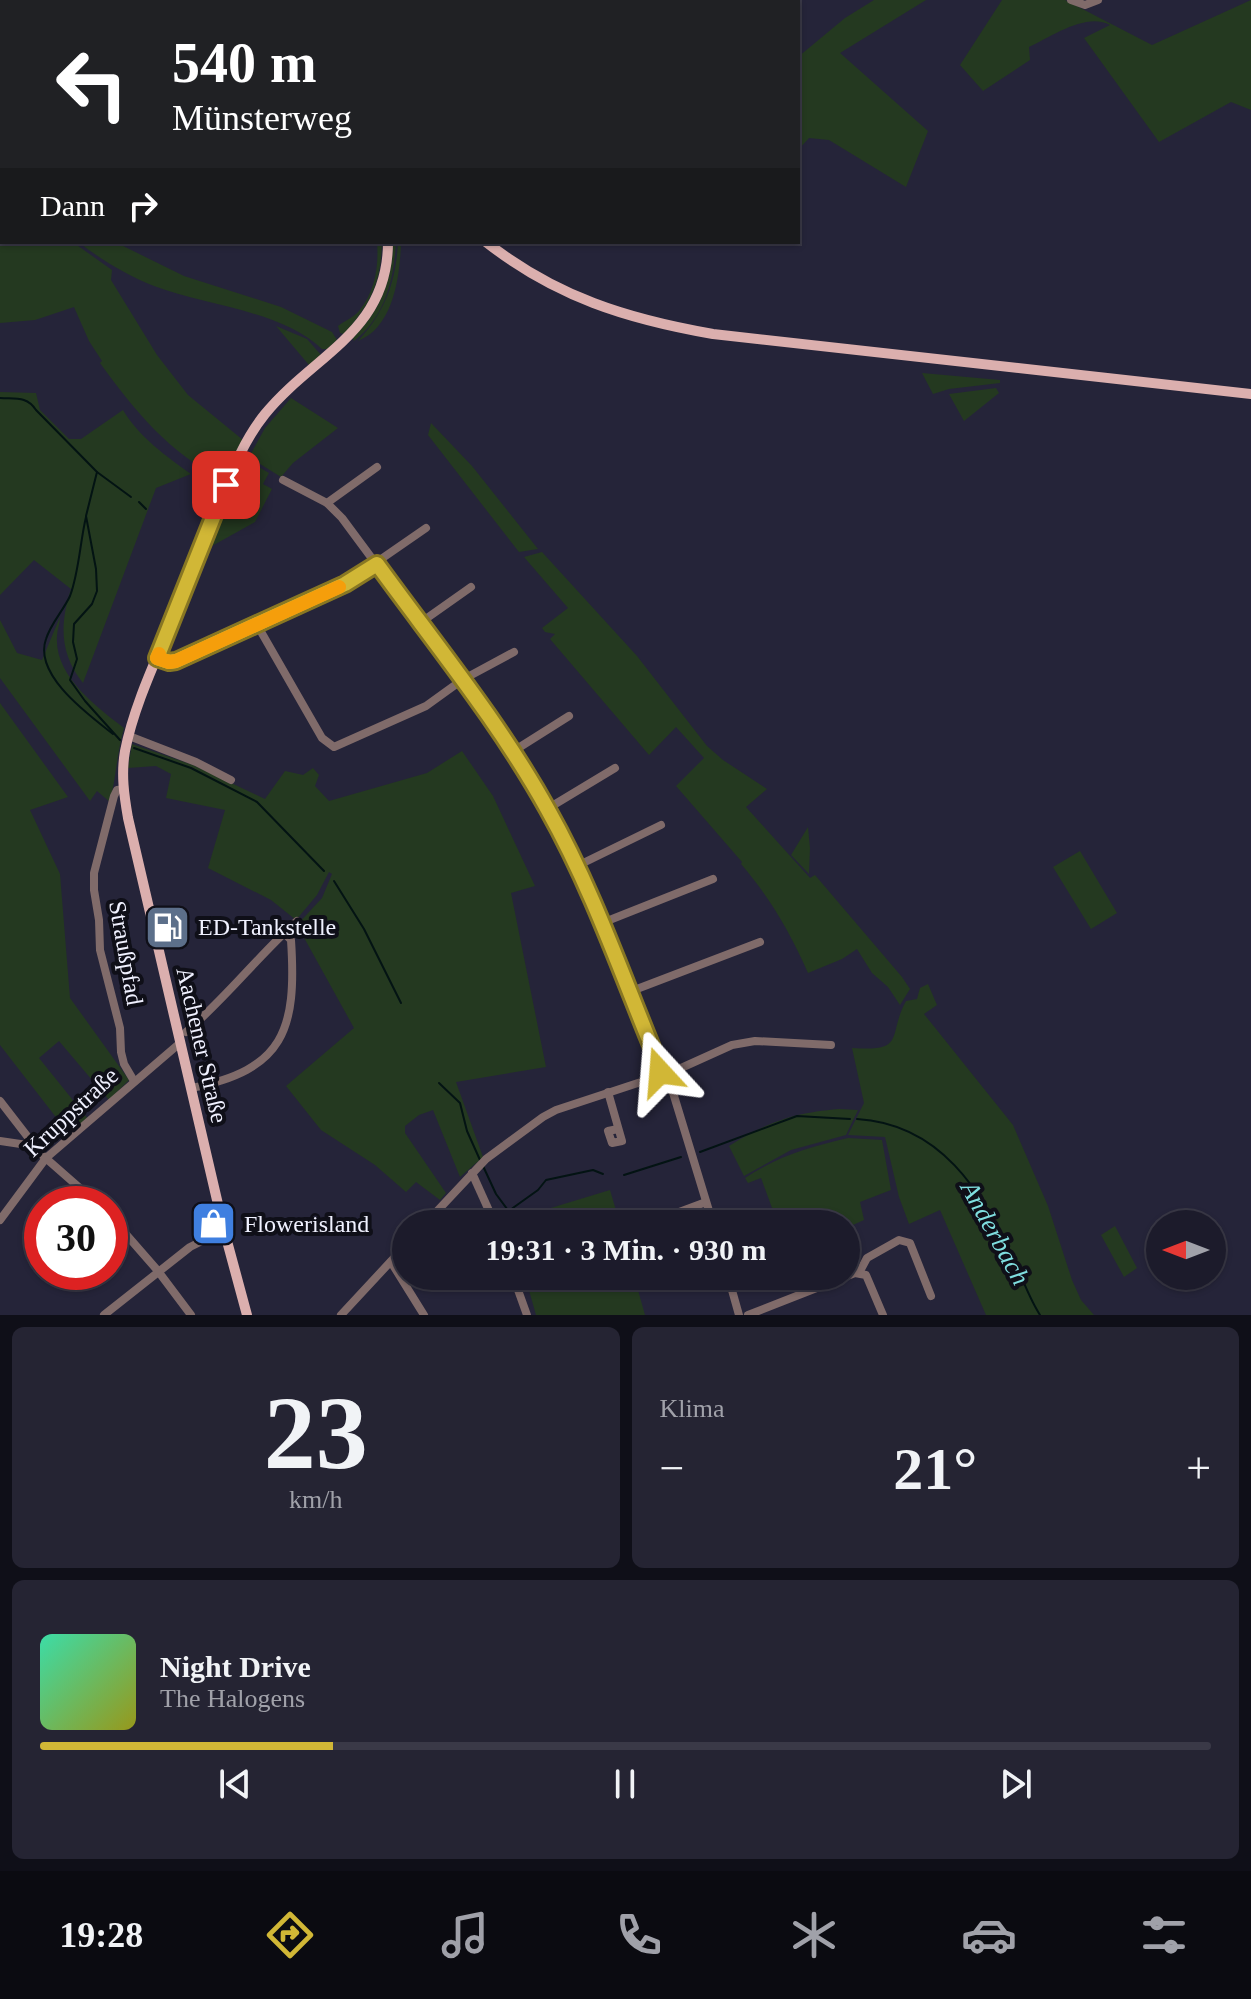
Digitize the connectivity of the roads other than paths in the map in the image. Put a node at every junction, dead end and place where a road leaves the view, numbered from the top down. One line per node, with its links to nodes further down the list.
1 (1071, 0): 2 (street)
2 (1098, 0)
3 (388, 244): 15 (main road, Aachener Straße)
4 (489, 244): 5 (main road)
5 (1251, 394)
6 (377, 467): 8 (street)
7 (283, 480): 8 (street)
8 (327, 503): 10 (street)
9 (426, 528): 10 (street)
10 (377, 564): 12 (street); 13 (street)
11 (471, 587): 13 (street)
12 (256, 623): 15 (street); 16 (street)
13 (420, 623): 16 (street)
14 (514, 652): 16 (street)
15 (157, 658): 18 (main road, Aachener Straße)
16 (462, 680): 19 (street)
17 (569, 716): 19 (street)
18 (129, 736): 21 (street); 22 (main road, Aachener Straße)
19 (512, 752): 23 (street)
20 (615, 768): 23 (street)
21 (231, 780)
22 (124, 789): 33 (main road, Aachener Straße); 36 (street, Straußpfad)
23 (547, 809): 25 (street)
24 (661, 825): 25 (street)
25 (577, 866): 28 (street)
26 (713, 879): 28 (street)
27 (297, 921): 29 (street)
28 (602, 923): 31 (street)
29 (284, 933): 32 (street); 37 (street)
30 (760, 942): 31 (street)
31 (629, 992): 35 (street)
32 (186, 1032)
33 (180, 1043): 36 (street, Kruppstraße); 37 (main road, Aachener Straße)
34 (831, 1045): 35 (street)
35 (660, 1072): 38 (street); 46 (street)
36 (134, 1081): 43 (street, Kruppstraße)
37 (191, 1088): 52 (main road, Aachener Straße)
38 (608, 1092): 40 (street); 44 (street)
39 (0, 1101): 42 (street)
40 (618, 1129)
41 (0, 1141): 42 (street)
42 (35, 1146): 43 (street)
43 (46, 1158): 45 (street); 51 (street, Kruppstraße)
44 (474, 1170): 47 (street); 48 (street)
45 (78, 1186)
46 (706, 1202): 49 (street); 50 (street)
47 (438, 1210)
48 (490, 1210)
49 (685, 1210)
50 (709, 1210)
51 (0, 1220)
52 (224, 1230): 55 (street); 64 (main road, Aachener Straße)
53 (128, 1237): 55 (street)
54 (391, 1262): 65 (street); 66 (street)
55 (158, 1271): 62 (street); 63 (street)
56 (860, 1271): 61 (street)
57 (860, 1273): 70 (street)
58 (518, 1290): 67 (street)
59 (732, 1290): 68 (street)
60 (814, 1290): 69 (street)
61 (931, 1296)
62 (104, 1315)
63 (191, 1315)
64 (247, 1315)
65 (341, 1315)
66 (424, 1315)
67 (527, 1315)
68 (739, 1315)
69 (748, 1315)
70 (883, 1315)

